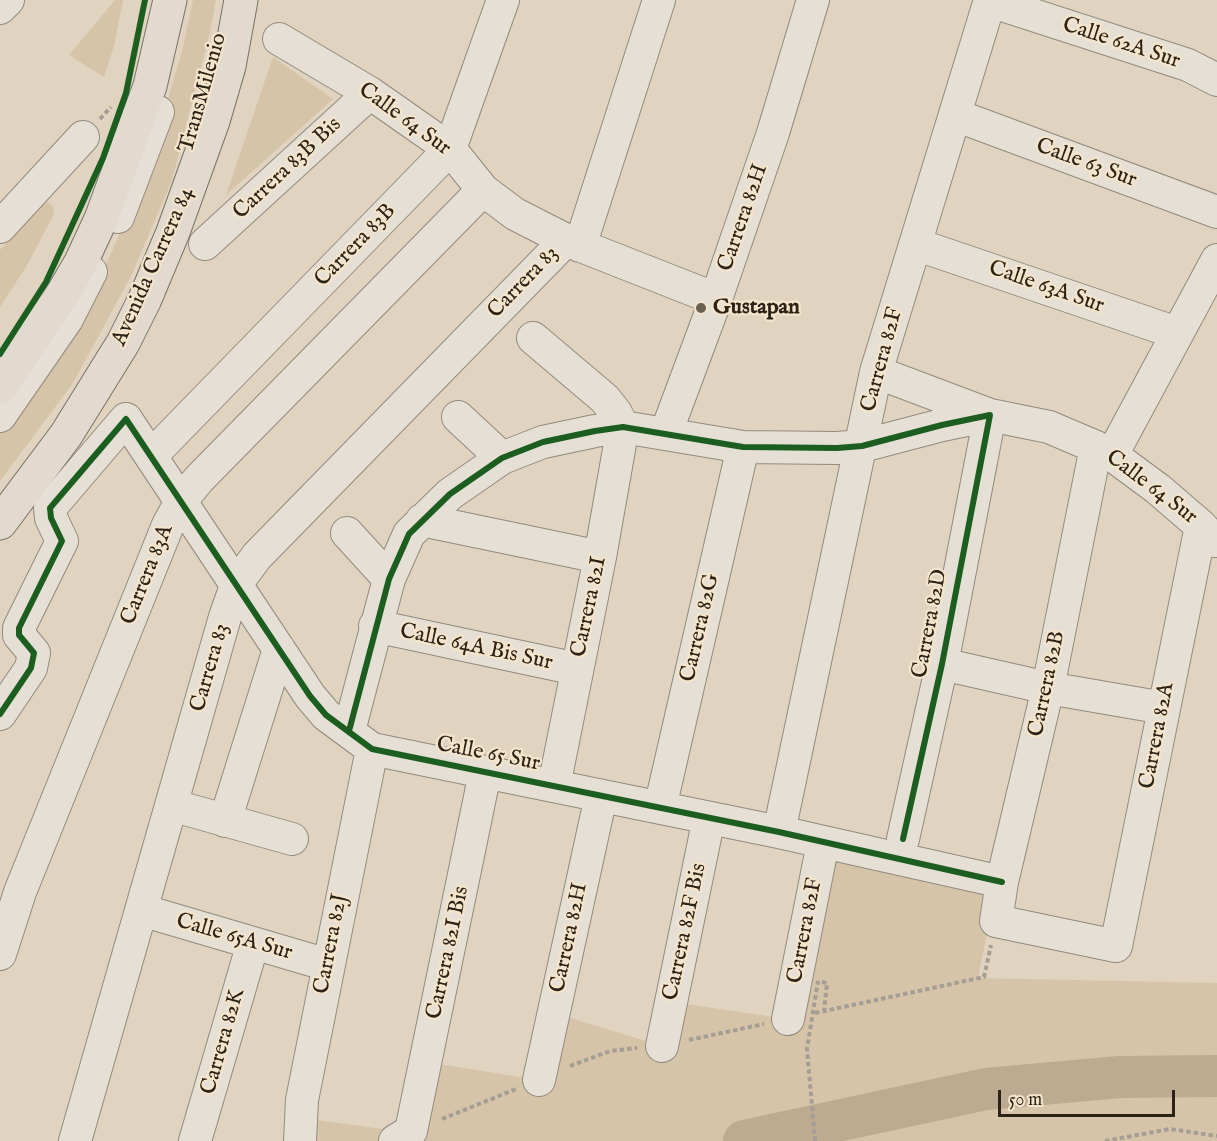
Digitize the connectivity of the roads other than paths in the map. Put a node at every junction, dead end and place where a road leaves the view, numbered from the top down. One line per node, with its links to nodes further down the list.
1 (8, 0): 9 (street)
2 (170, 0): 27 (main road)
3 (185, 0): 29 (street, TransMilenio)
4 (503, 0): 15 (street, Carrera 83B)
5 (659, 0): 19 (street, Carrera 83)
6 (813, 0): 23 (street, Carrera 82H)
7 (990, 0): 11 (street, Calle 62A Sur); 13 (street, Carrera 82F)
8 (235, 6): 38 (street, TransMilenio); 41 (main road, Avenida Carrera 84)
9 (0, 8)
10 (279, 39): 12 (street, Calle 64 Sur)
11 (1217, 80)
12 (370, 93): 15 (street, Calle 64 Sur); 20 (street, Carrera 83B Bis)
13 (955, 116): 17 (street, Calle 63 Sur); 21 (street, Carrera 82F)
14 (83, 138): 18 (street)
15 (450, 149): 16 (street, Calle 64 Sur); 36 (street, Carrera 83B)
16 (483, 190): 19 (street, Calle 64 Sur); 39 (street, Carrera 83A)
17 (1217, 212)
18 (0, 227)
19 (573, 243): 23 (street, Calle 64 Sur); 46 (street, Carrera 83)
20 (205, 244)
21 (915, 244): 24 (street, Calle 63A Sur); 26 (street, Carrera 82F)
22 (1213, 275): 24 (street, Carrera 82B)
23 (716, 299): 32 (street, Carrera 82H)
24 (1178, 333): 35 (street, Carrera 82B)
25 (533, 338): 31 (street)
26 (876, 372): 28 (street, Calle 64 Sur); 33 (street, Carrera 82F)
27 (0, 387)
28 (990, 415): 33 (street, Carrera 82J); 35 (street, Calle 64 Sur); 49 (street, Carrera 82D)
29 (0, 416)
30 (458, 417): 37 (street)
31 (623, 428): 32 (street, Carrera 82J); 37 (street, Carrera 82J); 44 (street, Carrera 82I)
32 (666, 434): 34 (street, Carrera 82J)
33 (862, 446): 34 (street, Carrera 82J); 62 (street, Carrera 82F)
34 (743, 447): 59 (street, Carrera 82G)
35 (1104, 451): 43 (street, Calle 64 Sur); 51 (street, Carrera 82B)
36 (151, 456): 39 (street, Calle 65 Sur); 53 (street, Calle 65 Sur)
37 (502, 458): 40 (street, Carrera 82J)
38 (0, 498)
39 (181, 501): 46 (street, Calle 65 Sur); 70 (street, Carrera 83A)
40 (422, 520): 44 (street); 45 (street, Carrera 82J)
41 (0, 523)
42 (347, 533): 45 (street)
43 (1209, 534): 52 (street, Carrera 82A)
44 (600, 557): 50 (street, Carrera 82I)
45 (388, 579): 47 (street, Carrera 82J)
46 (237, 583): 48 (street, Calle 65 Sur); 58 (street, Carrera 83)
47 (375, 626): 50 (street, Calle 64A Bis Sur); 54 (street, Carrera 82J)
48 (279, 649): 54 (street, Calle 65 Sur); 61 (street)
49 (942, 664): 51 (street); 64 (street, Carrera 82D)
50 (577, 669): 56 (street, Carrera 82I)
51 (1048, 688): 52 (street); 66 (street, Carrera 82B)
52 (1164, 708): 68 (street, Carrera 82A)
53 (0, 714)
54 (361, 740): 55 (street, Calle 65 Sur); 71 (street, Carrera 82J)
55 (486, 774): 56 (street, Calle 65 Sur); 75 (street, Carrera 82I Bis)
56 (554, 786): 57 (street, Calle 65 Sur)
57 (601, 796): 59 (street, Calle 65 Sur); 74 (street, Carrera 82H)
58 (171, 805): 61 (street); 67 (street, Carrera 83)
59 (660, 808): 60 (street, Calle 65 Sur)
60 (710, 818): 62 (street, Calle 65 Sur); 73 (street, Carrera 82F Bis)
61 (225, 821): 63 (street)
62 (779, 832): 65 (street, Calle 65 Sur)
63 (292, 839)
64 (903, 839)
65 (823, 843): 66 (street, Calle 65 Sur); 72 (street, Carrera 82F)
66 (1002, 882): 68 (street, Carrera 82B)
67 (141, 910): 69 (street, Calle 65A Sur); 76 (street, Carrera 83)
68 (996, 921)
69 (253, 944): 71 (street, Calle 65A Sur); 77 (street, Carrera 82K)
70 (0, 954)
71 (328, 965): 78 (street, Carrera 82J)
72 (788, 1019)
73 (662, 1046)
74 (539, 1080)
75 (403, 1136)
76 (75, 1141)
77 (195, 1141)
78 (300, 1141)

